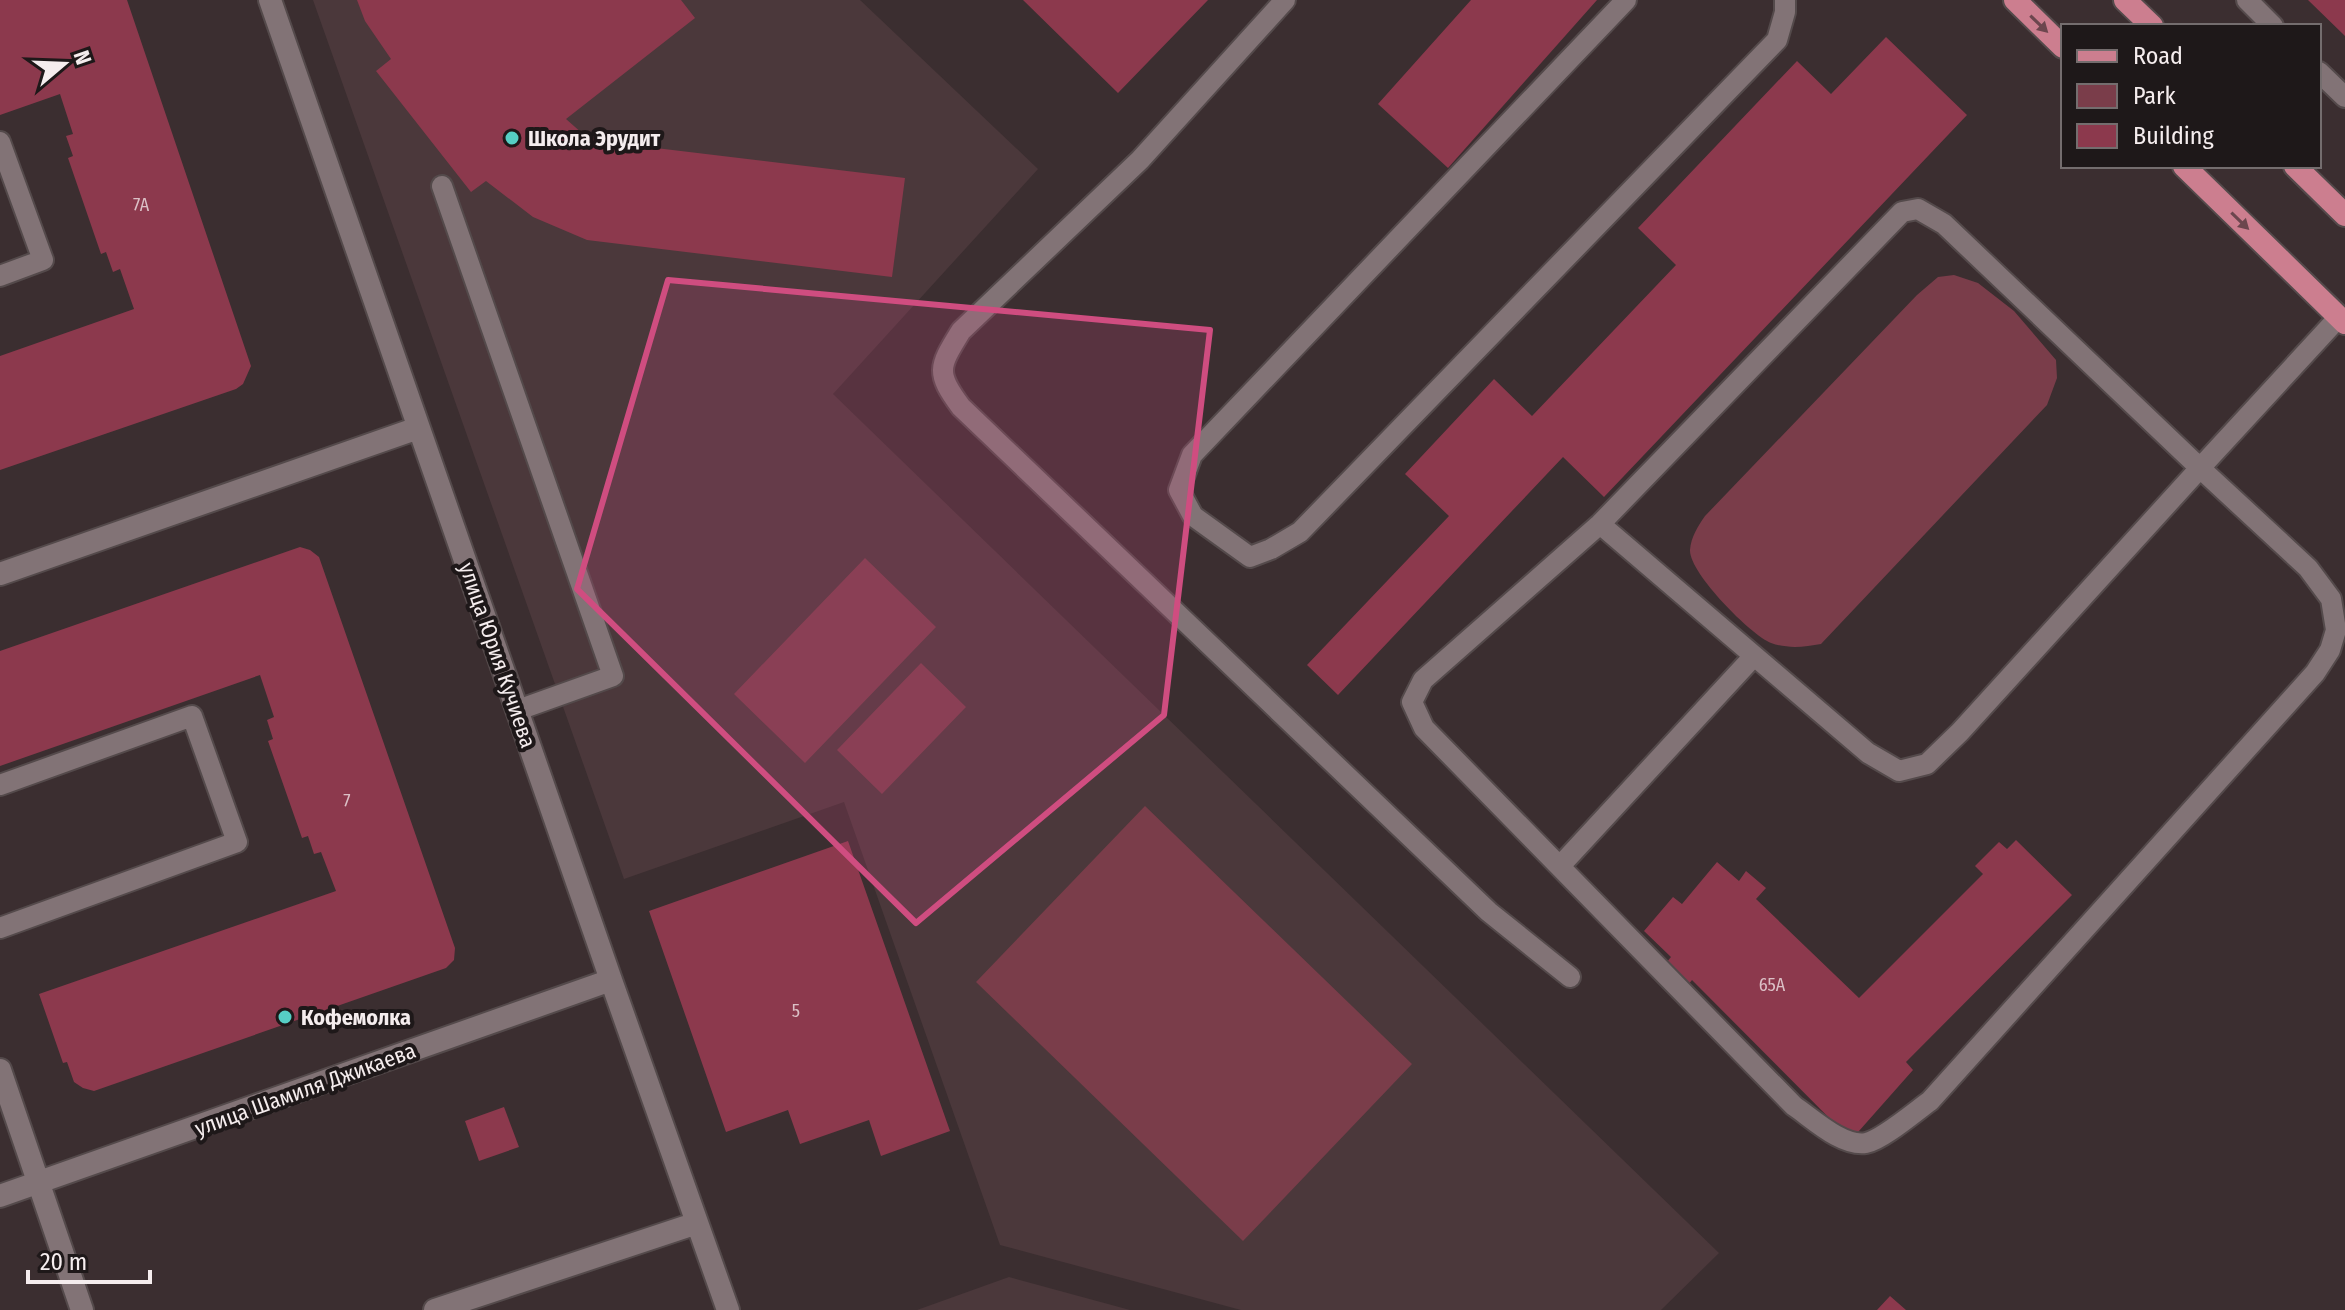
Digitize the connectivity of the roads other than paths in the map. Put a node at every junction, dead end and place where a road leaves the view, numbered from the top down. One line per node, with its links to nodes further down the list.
1 (270, 0): 20 (street, улица Юрия Кучиева)
2 (1285, 0): 29 (lane)
3 (1626, 0): 4 (lane)
4 (1785, 0)
5 (2015, 0): 10 (main road, one-way to 10)
6 (2125, 0): 8 (main road)
7 (2247, 0): 9 (lane)
8 (2150, 24)
9 (2271, 24)
10 (2061, 45)
11 (2321, 74): 12 (lane)
12 (2345, 97)
13 (0, 142): 18 (lane)
14 (2186, 168): 19 (main road, one-way to 19)
15 (2297, 168): 17 (main road)
16 (442, 186): 25 (lane)
17 (2345, 215)
18 (0, 276)
19 (2342, 320): 21 (lane)
20 (418, 428): 23 (street); 25 (street, улица Юрия Кучиева)
21 (2200, 468): 22 (lane); 24 (lane); 27 (lane)
22 (1600, 524): 24 (lane); 27 (lane)
23 (0, 574)
24 (1754, 656): 27 (lane)
25 (518, 710): 30 (street, улица Юрия Кучиева)
26 (0, 785): 28 (lane)
27 (1560, 866)
28 (0, 928)
29 (1570, 977)
30 (611, 980): 32 (street, улица Шамиля Джикаева); 34 (street, улица Юрия Кучиева)
31 (0, 1070): 32 (street)
32 (40, 1183): 33 (street, улица Шамиля Джикаева); 35 (street)
33 (0, 1196)
34 (697, 1223): 36 (street); 37 (street, улица Юрия Кучиева)
35 (82, 1310)
36 (435, 1310)
37 (728, 1310)

